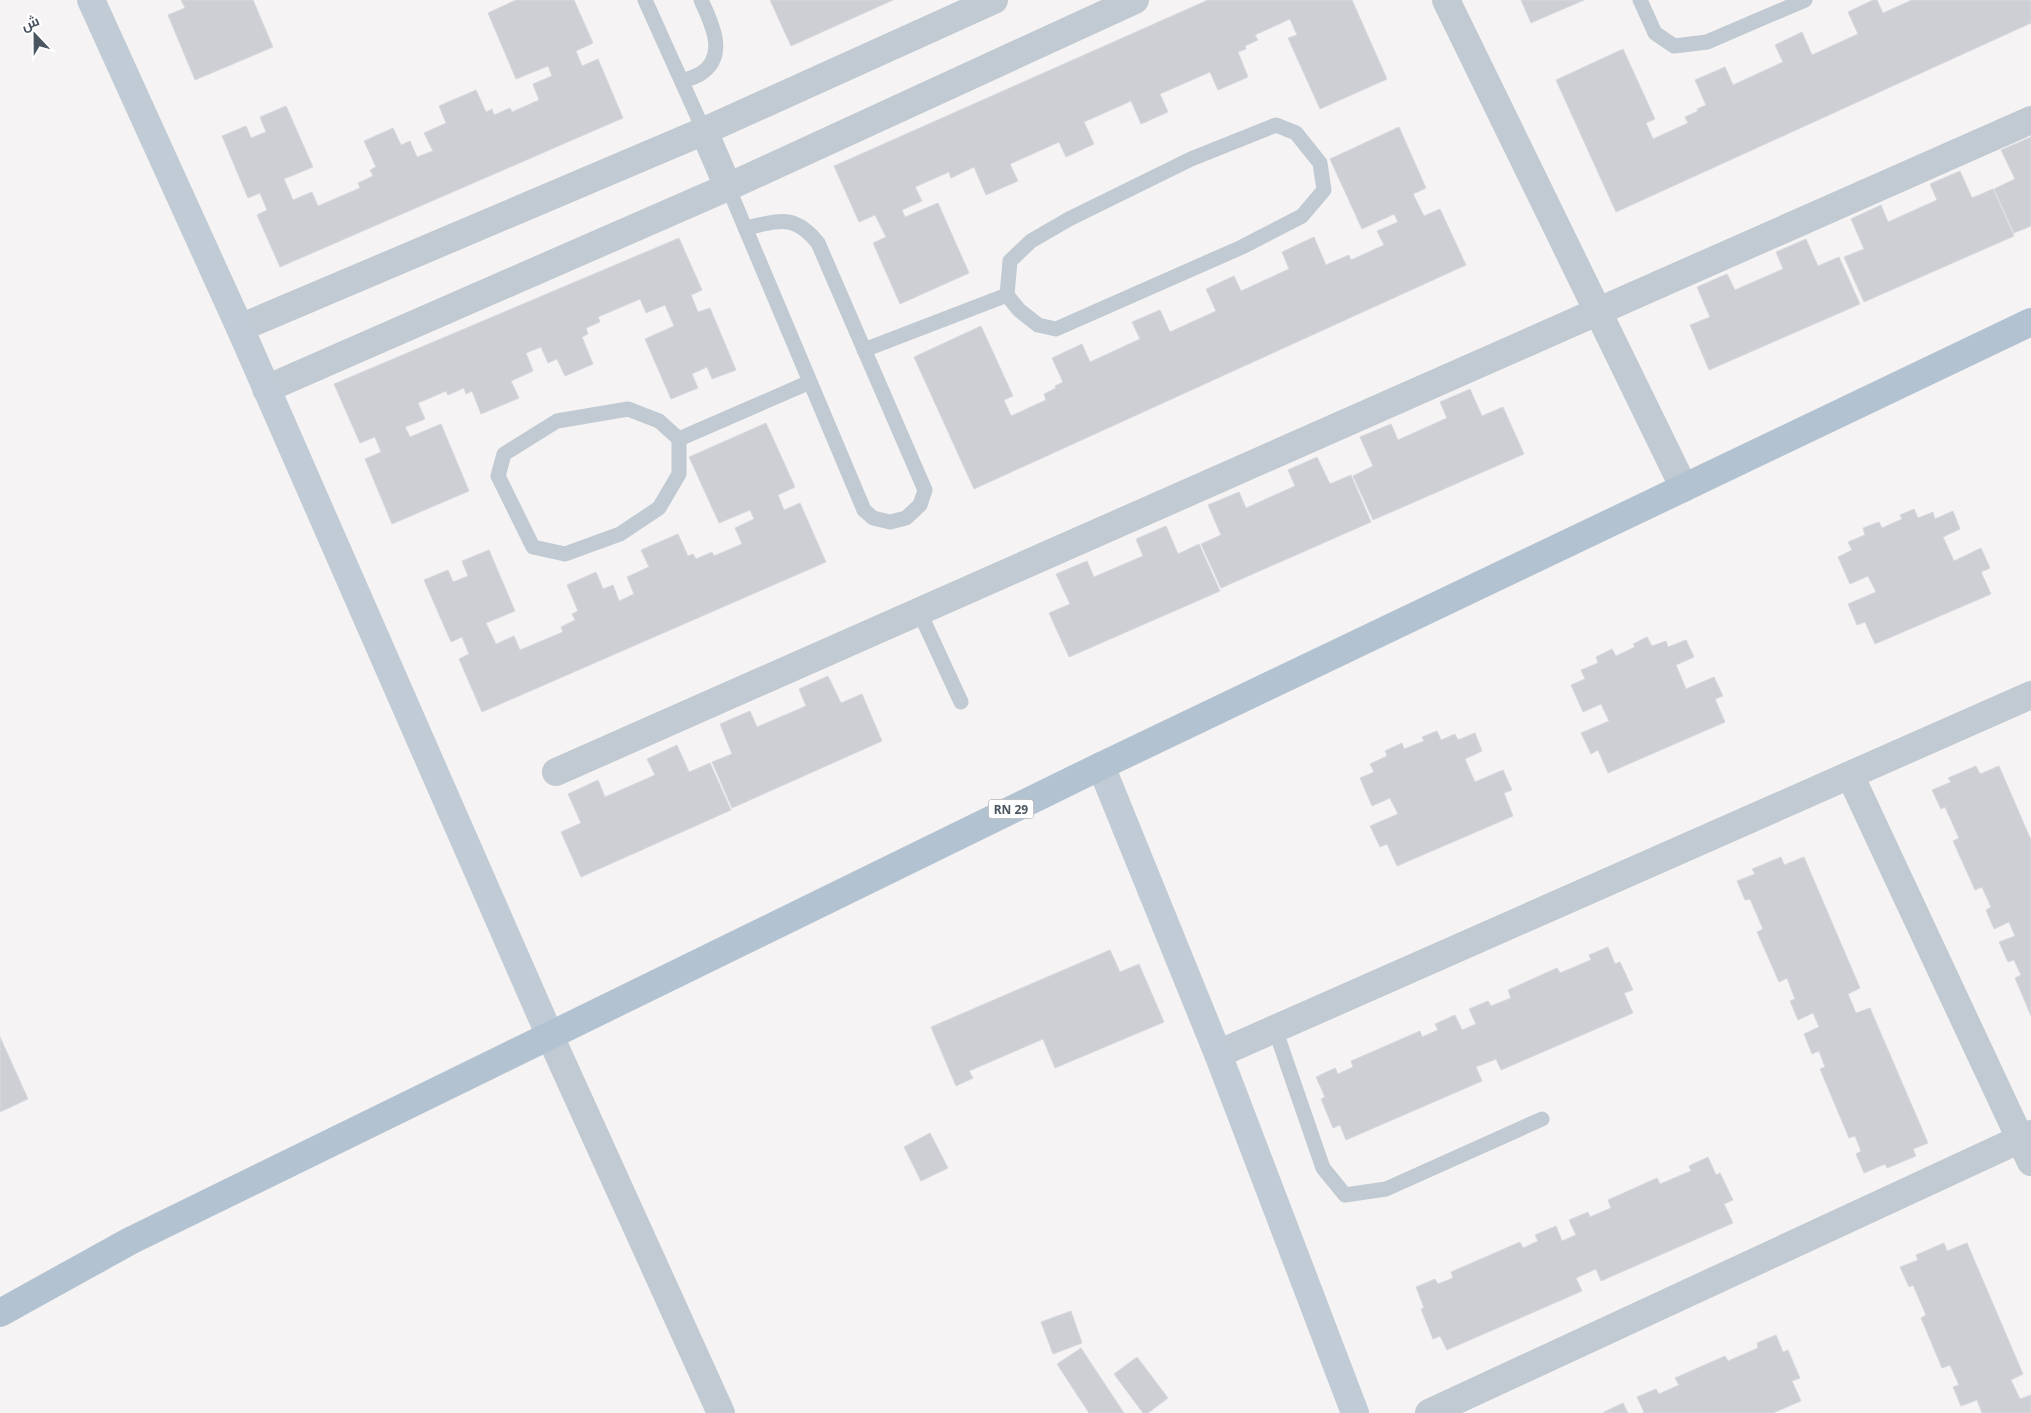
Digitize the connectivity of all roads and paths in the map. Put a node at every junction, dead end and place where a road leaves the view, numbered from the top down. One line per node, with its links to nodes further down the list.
1 (91, 0): 17 (street)
2 (645, 0): 9 (lane)
3 (701, 0): 9 (lane)
4 (994, 0): 11 (street)
5 (1135, 0): 12 (street)
6 (1446, 0): 15 (street)
7 (1640, 0): 8 (lane)
8 (1805, 0)
9 (682, 81): 11 (lane)
10 (2031, 120): 15 (street)
11 (704, 131): 12 (street); 17 (street)
12 (728, 187): 13 (lane); 20 (street)
13 (745, 228): 18 (lane); 19 (lane)
14 (1007, 295): 14 (lane); 18 (lane)
15 (1598, 312): 22 (street); 23 (street)
16 (2031, 322): 22 (main road, RN 29)
17 (240, 328): 20 (street)
18 (864, 350): 19 (lane)
19 (810, 382): 21 (lane)
20 (266, 389): 30 (street)
21 (679, 439): 21 (lane)
22 (1684, 488): 26 (main road, RN 29)
23 (919, 611): 25 (lane); 27 (street)
24 (2031, 695): 28 (street)
25 (962, 702)
26 (1100, 766): 30 (main road, RN 29); 31 (street)
27 (556, 772)
28 (1850, 775): 29 (street); 33 (street)
29 (1275, 1029): 31 (street); 32 (lane)
30 (550, 1036): 34 (main road, RN 29); 35 (street)
31 (1218, 1054): 36 (street)
32 (1542, 1119)
33 (2027, 1145): 37 (street)
34 (0, 1313)
35 (721, 1413)
36 (1355, 1413)
37 (1429, 1413)

